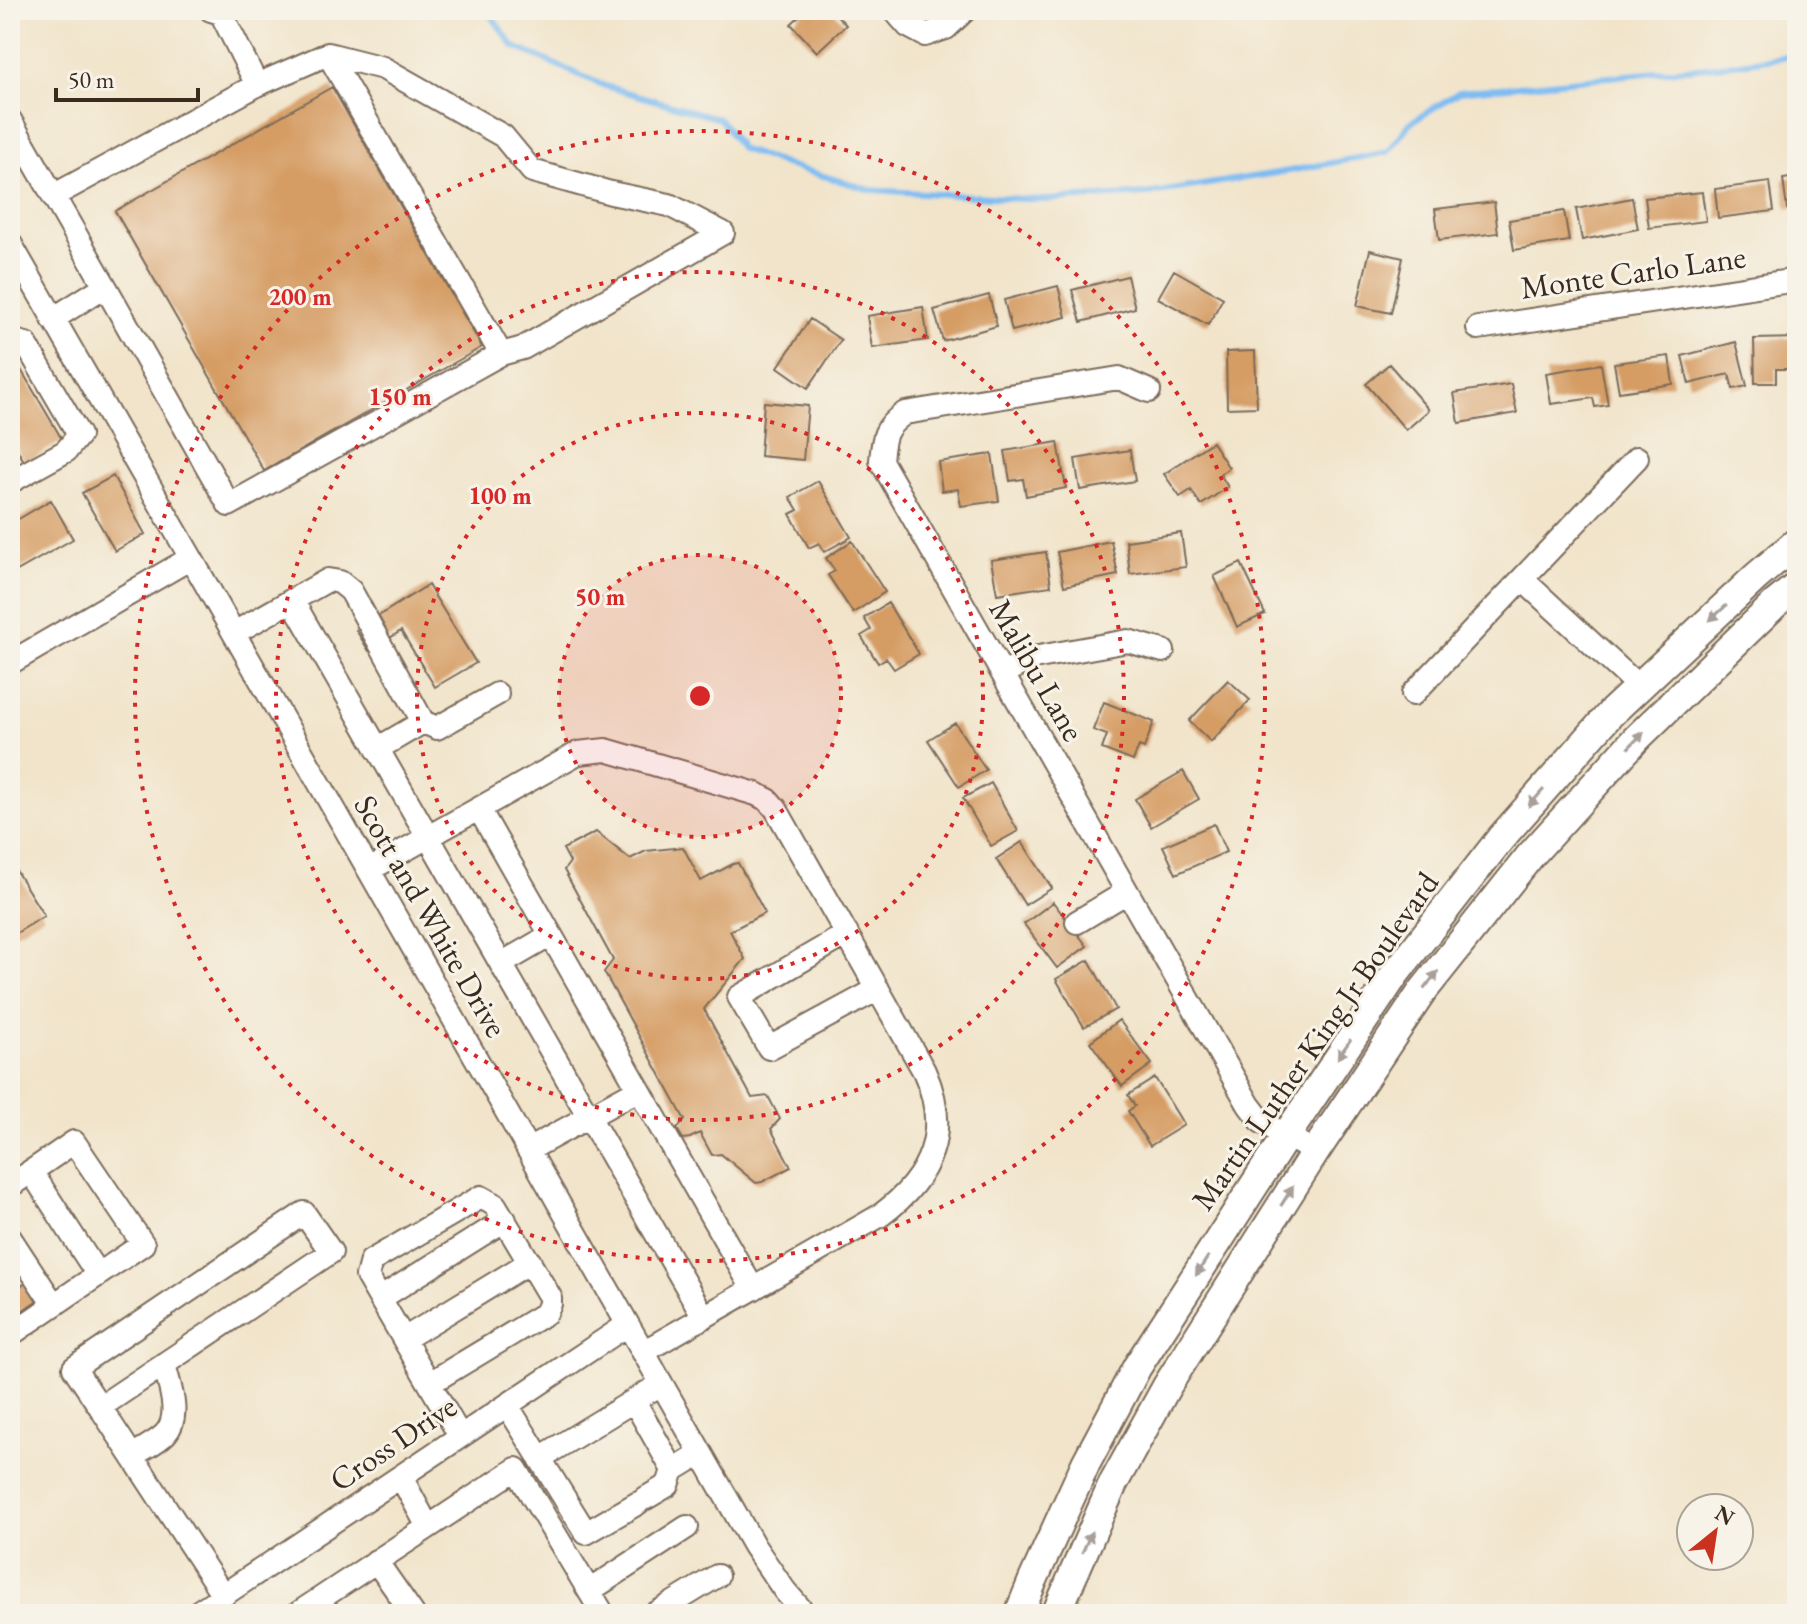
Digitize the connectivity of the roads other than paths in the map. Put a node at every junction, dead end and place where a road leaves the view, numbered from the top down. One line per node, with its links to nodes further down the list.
1 (211, 10): 5 (street)
2 (894, 10): 3 (street)
3 (965, 10)
4 (328, 54): 5 (street); 14 (street); 14 (street)
5 (257, 85): 7 (street)
6 (10, 120): 7 (street)
7 (53, 196): 10 (street)
8 (10, 243): 11 (street, Scott and White Drive)
9 (1797, 280): 12 (street, Monte Carlo Lane)
10 (105, 286): 11 (street); 14 (street)
11 (53, 319): 19 (street, Scott and White Drive)
12 (1478, 328)
13 (10, 340): 17 (street)
14 (501, 354)
15 (1149, 391): 27 (street, Malibu Lane)
16 (1637, 458): 21 (street)
17 (10, 482)
18 (1797, 542): 20 (main road, Martin Luther King Jr Boulevard)
19 (191, 558): 24 (street, Scott and White Drive); 26 (street)
20 (1763, 571): 22 (main road); 28 (main road, Martin Luther King Jr Boulevard, one-way to 28)
21 (1522, 579): 28 (street); 30 (street)
22 (1793, 598): 46 (main road, Martin Luther King Jr Boulevard, one-way to 22)
23 (292, 600): 24 (street); 31 (street); 32 (street)
24 (234, 633): 35 (street, Scott and White Drive)
25 (1163, 651): 27 (street)
26 (10, 663)
27 (1003, 673): 36 (street, Malibu Lane)
28 (1639, 687): 44 (main road, Martin Luther King Jr Boulevard, one-way to 44)
29 (497, 694): 31 (street)
30 (1413, 694)
31 (423, 722): 32 (street)
32 (377, 749): 34 (street)
33 (479, 809): 34 (street); 38 (street); 39 (street)
34 (428, 837): 35 (street); 40 (street)
35 (369, 870): 45 (street, Scott and White Drive)
36 (1127, 892): 37 (street); 44 (street, Malibu Lane)
37 (1077, 922)
38 (847, 934): 41 (street); 41 (street)
39 (551, 935): 40 (street); 42 (street)
40 (501, 964): 43 (street)
41 (878, 989): 53 (street)
42 (639, 1089): 43 (street); 53 (street)
43 (589, 1116): 45 (street); 56 (street)
44 (1286, 1136): 46 (street, Malibu Lane); 87 (main road, Martin Luther King Jr Boulevard, one-way to 87)
45 (528, 1150): 57 (street, Scott and White Drive)
46 (1315, 1152): 88 (main road, Martin Luther King Jr Boulevard, one-way to 46)
47 (31, 1171): 48 (street); 52 (street); 52 (street)
48 (10, 1186)
49 (505, 1220): 51 (street); 54 (street); 54 (street)
50 (10, 1238): 55 (street)
51 (530, 1262): 59 (street); 62 (street)
52 (98, 1275): 55 (street)
53 (753, 1289): 56 (street)
54 (381, 1298): 59 (street)
55 (54, 1305): 58 (street)
56 (704, 1317): 60 (street)
57 (627, 1325): 60 (street, Scott and White Drive); 65 (street, Cross Drive)
58 (10, 1335)
59 (404, 1339): 62 (street)
60 (643, 1352): 63 (street, Scott and White Drive)
61 (164, 1364): 66 (street); 66 (street); 71 (street)
62 (430, 1383): 69 (street)
63 (661, 1384): 64 (street); 67 (street, Scott and White Drive)
64 (634, 1401): 68 (street); 72 (street)
65 (507, 1405): 69 (street, Cross Drive); 72 (street)
66 (100, 1407): 71 (street)
67 (680, 1417): 68 (street); 70 (street, Scott and White Drive)
68 (652, 1433): 73 (street)
69 (460, 1436): 74 (street, Cross Drive)
70 (701, 1453): 73 (street); 86 (street, Scott and White Drive)
71 (132, 1456): 80 (street)
72 (540, 1458): 73 (street)
73 (673, 1470)
74 (401, 1477): 75 (street); 80 (street, Cross Drive)
75 (428, 1527): 77 (street); 79 (street)
76 (687, 1527): 79 (street)
77 (376, 1561): 82 (street); 83 (street)
78 (717, 1576): 85 (street)
79 (589, 1591): 84 (street)
80 (223, 1595): 81 (street, Cross Drive)
81 (195, 1614)
82 (297, 1614)
83 (413, 1614)
84 (603, 1614)
85 (655, 1614)
86 (805, 1614)
87 (1019, 1614)
88 (1056, 1614)

